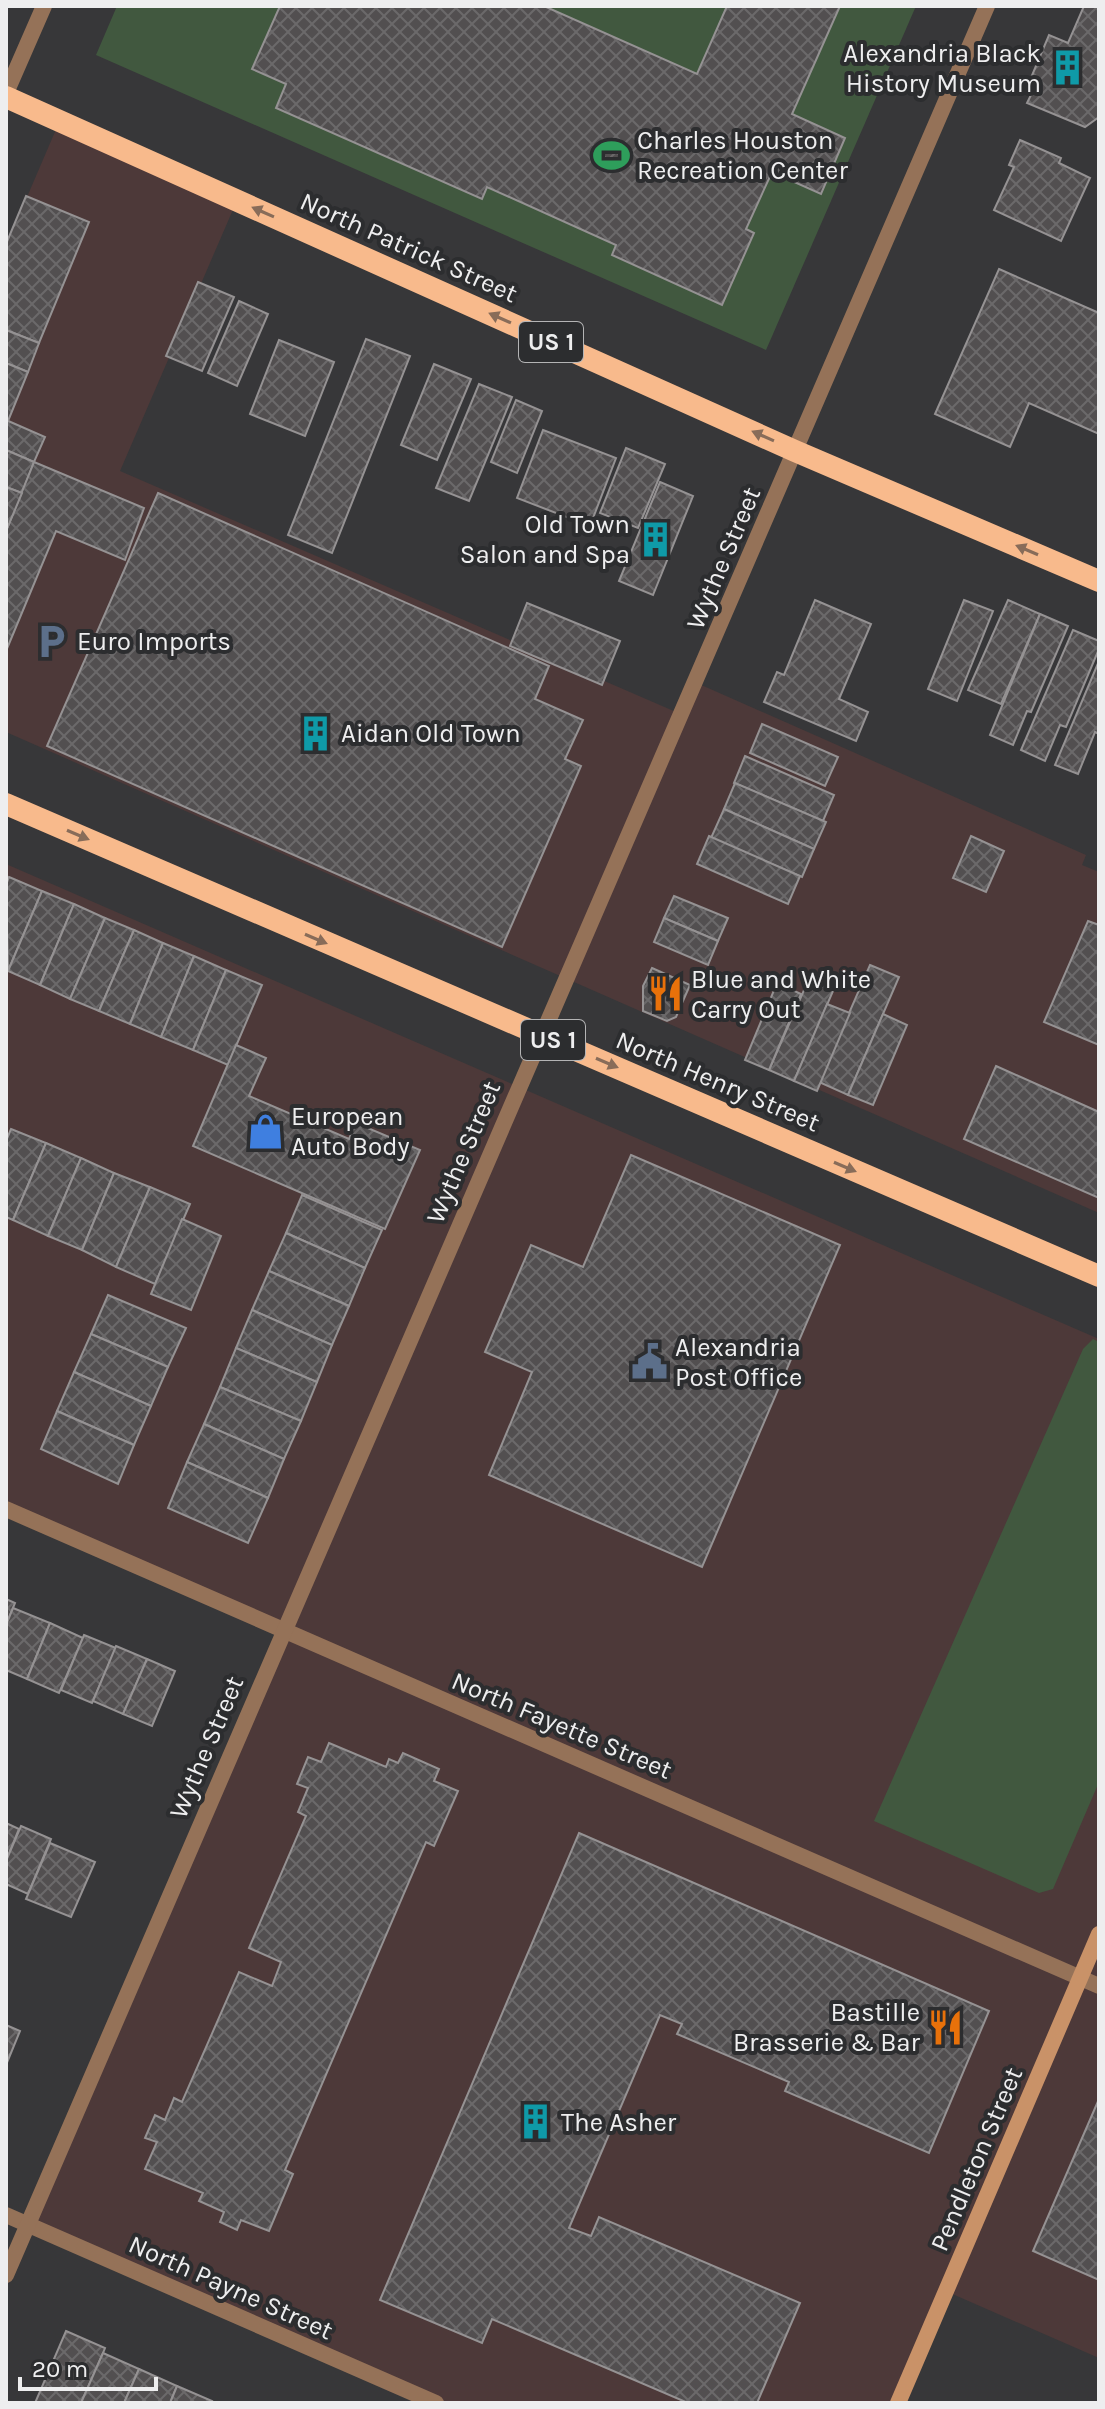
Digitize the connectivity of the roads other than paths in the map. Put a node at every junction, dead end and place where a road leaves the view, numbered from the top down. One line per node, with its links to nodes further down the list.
1 (44, 6): 3 (street)
2 (987, 6): 4 (street, Wythe Street)
3 (6, 95): 4 (highway, North Patrick Street / US 1, one-way to 3)
4 (795, 451): 5 (highway, North Patrick Street / US 1, one-way to 4); 7 (street, Wythe Street)
5 (1099, 581)
6 (6, 804): 7 (highway, North Henry Street / US 1, one-way to 7)
7 (540, 1034): 8 (highway, North Henry Street / US 1, one-way to 8); 10 (street, Wythe Street)
8 (1099, 1276)
9 (6, 1509): 10 (street, North Fayette Street)
10 (283, 1631): 12 (street, North Fayette Street); 15 (street, Wythe Street)
11 (1099, 1934): 12 (main road, Pendleton Street)
12 (1080, 1978): 13 (street, North Fayette Street); 18 (main road, Pendleton Street)
13 (1099, 1986)
14 (6, 2215): 15 (street, North Payne Street)
15 (29, 2223): 16 (street, Wythe Street); 17 (street, North Payne Street)
16 (6, 2275)
17 (436, 2403)
18 (898, 2403)

